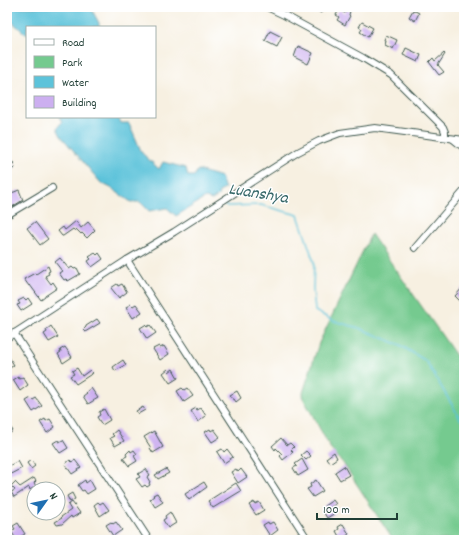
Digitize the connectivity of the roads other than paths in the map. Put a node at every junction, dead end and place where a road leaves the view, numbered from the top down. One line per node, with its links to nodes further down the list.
1 (266, 7): 2 (street)
2 (445, 137): 3 (street); 10 (street)
3 (453, 138): 4 (street); 5 (street)
4 (464, 140)
5 (464, 148)
6 (52, 188): 8 (street)
7 (464, 191): 9 (street)
8 (7, 215)
9 (415, 248)
10 (127, 260): 11 (street); 14 (street)
11 (14, 333): 12 (street); 13 (street)
12 (7, 338)
13 (149, 540)
14 (308, 540)

